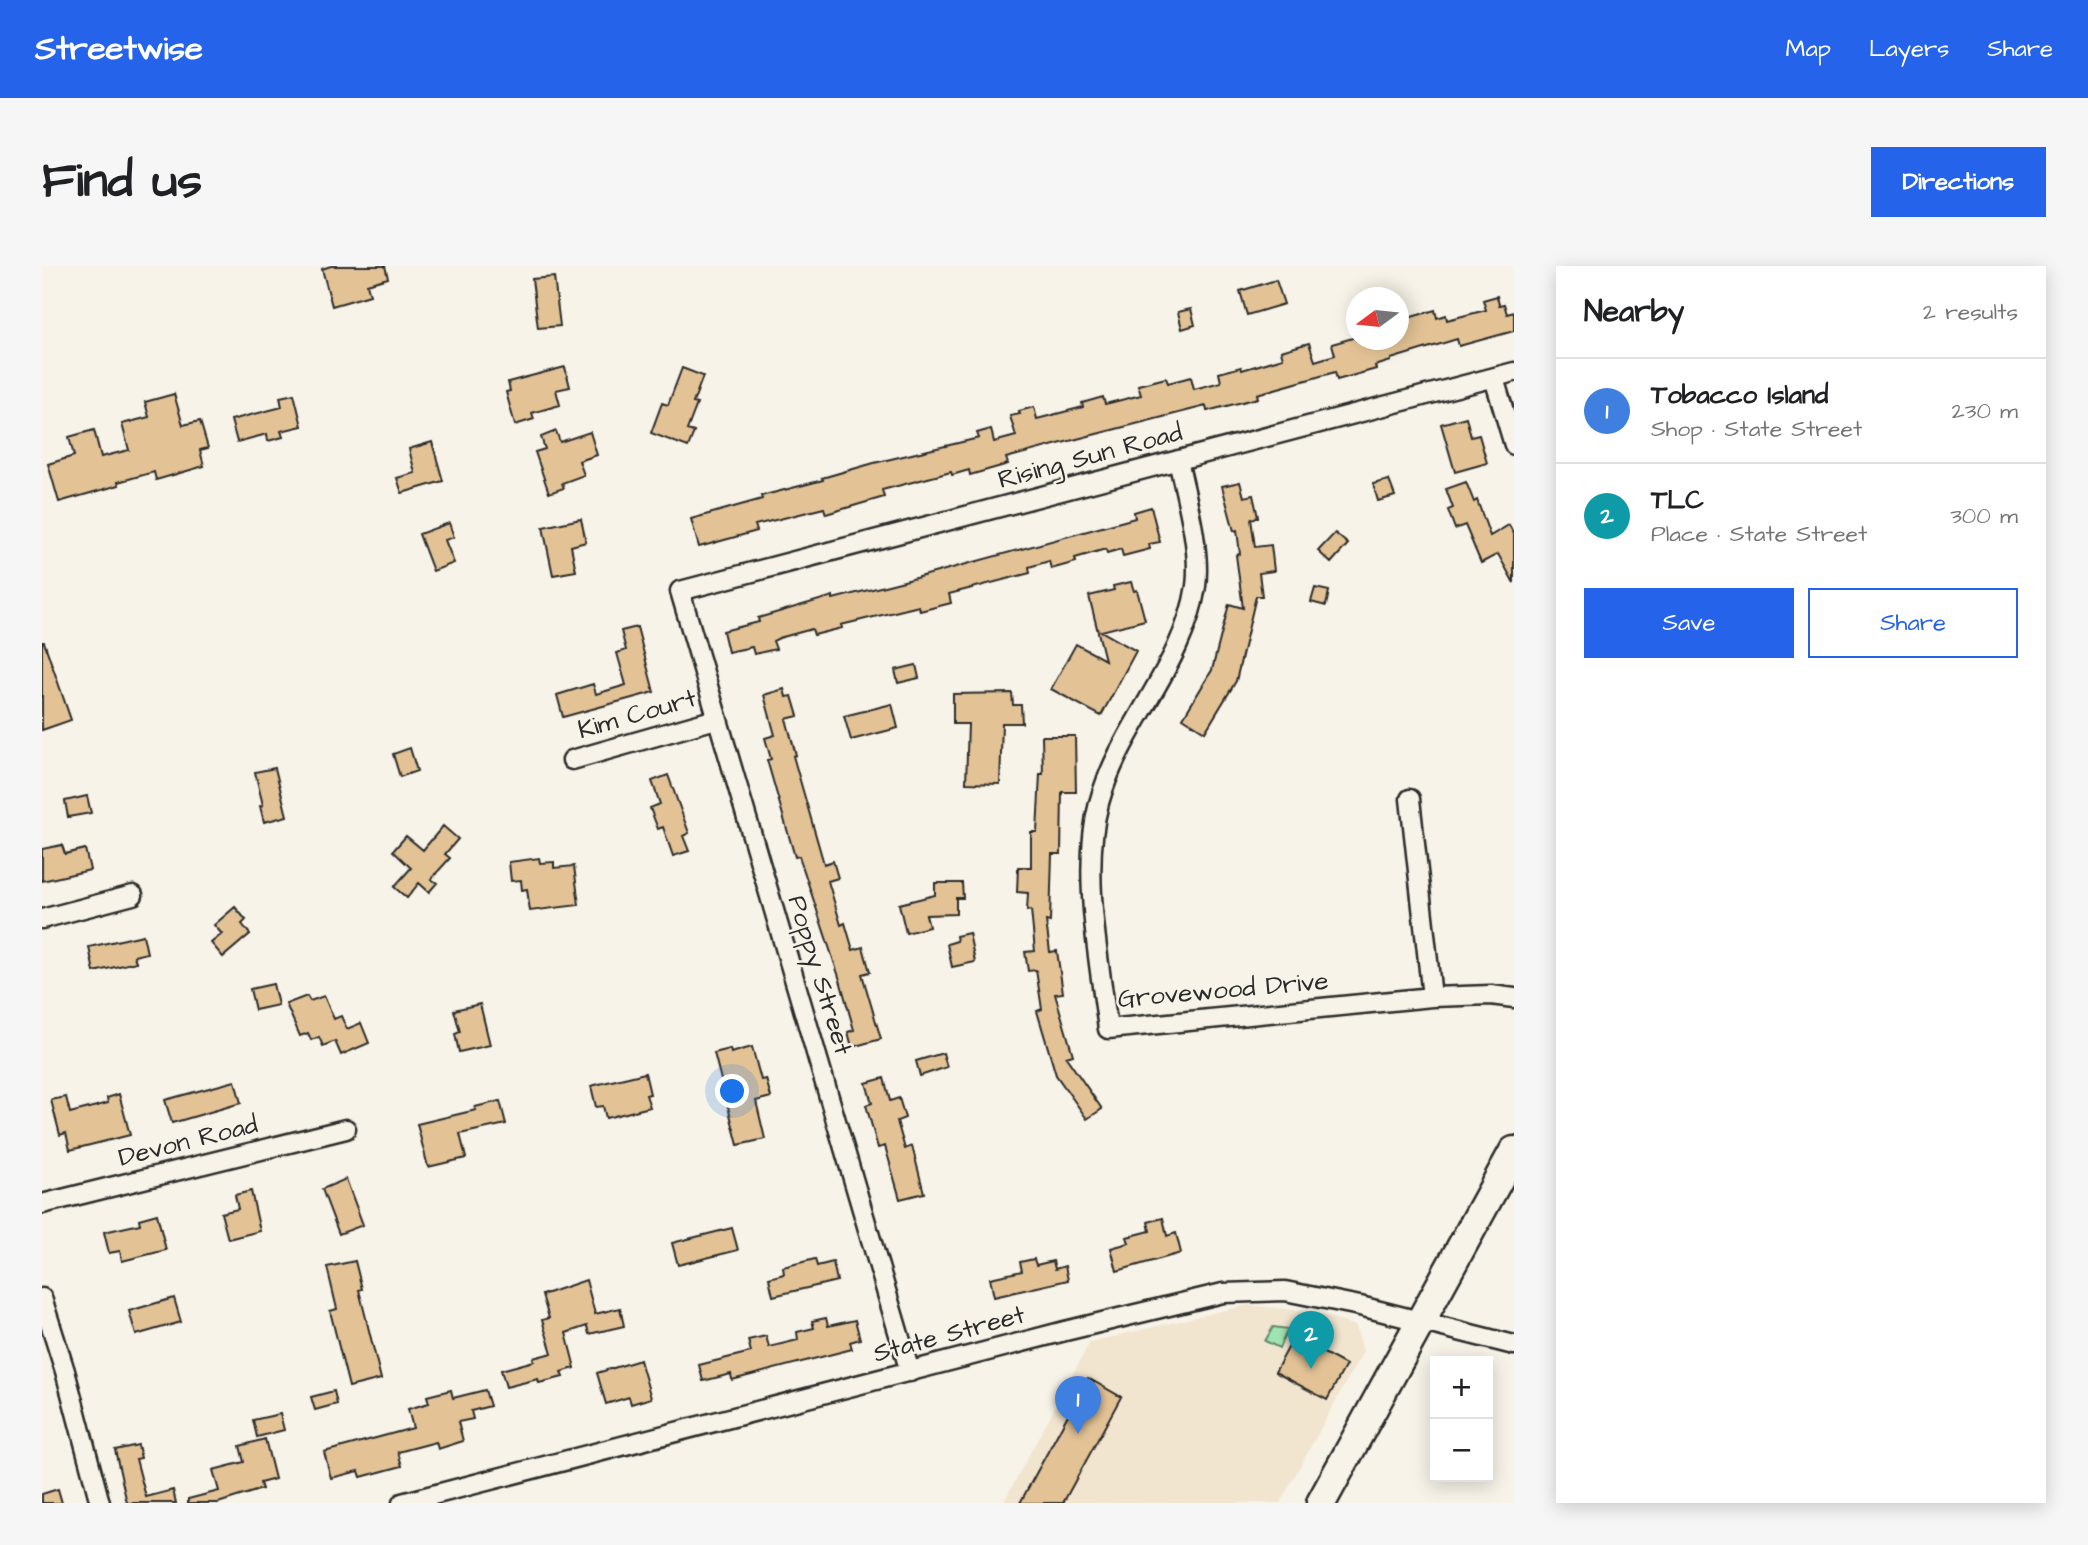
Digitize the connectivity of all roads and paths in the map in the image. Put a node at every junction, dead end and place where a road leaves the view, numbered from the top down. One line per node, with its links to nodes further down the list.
1 (1514, 372): 2 (street, Rising Sun Road)
2 (1494, 378): 3 (street); 4 (street, Rising Sun Road)
3 (1514, 444)
4 (1178, 460): 5 (street, Rising Sun Road); 11 (street, Grovewood Drive)
5 (680, 591): 6 (street, Poppy Street)
6 (716, 719): 7 (street, Kim Court); 19 (street, Poppy Street)
7 (572, 760)
8 (1410, 800): 11 (street)
9 (133, 895): 10 (street)
10 (42, 919)
11 (1432, 998): 12 (street, Grovewood Drive)
12 (1514, 998)
13 (346, 1129): 15 (street, Devon Road)
14 (1514, 1151): 17 (main road)
15 (42, 1204)
16 (42, 1298): 20 (street)
17 (1420, 1321): 18 (street, State Street); 19 (street, State Street); 22 (main road)
18 (1514, 1345)
19 (910, 1372): 21 (street, State Street)
20 (100, 1503)
21 (402, 1503)
22 (1321, 1503)

